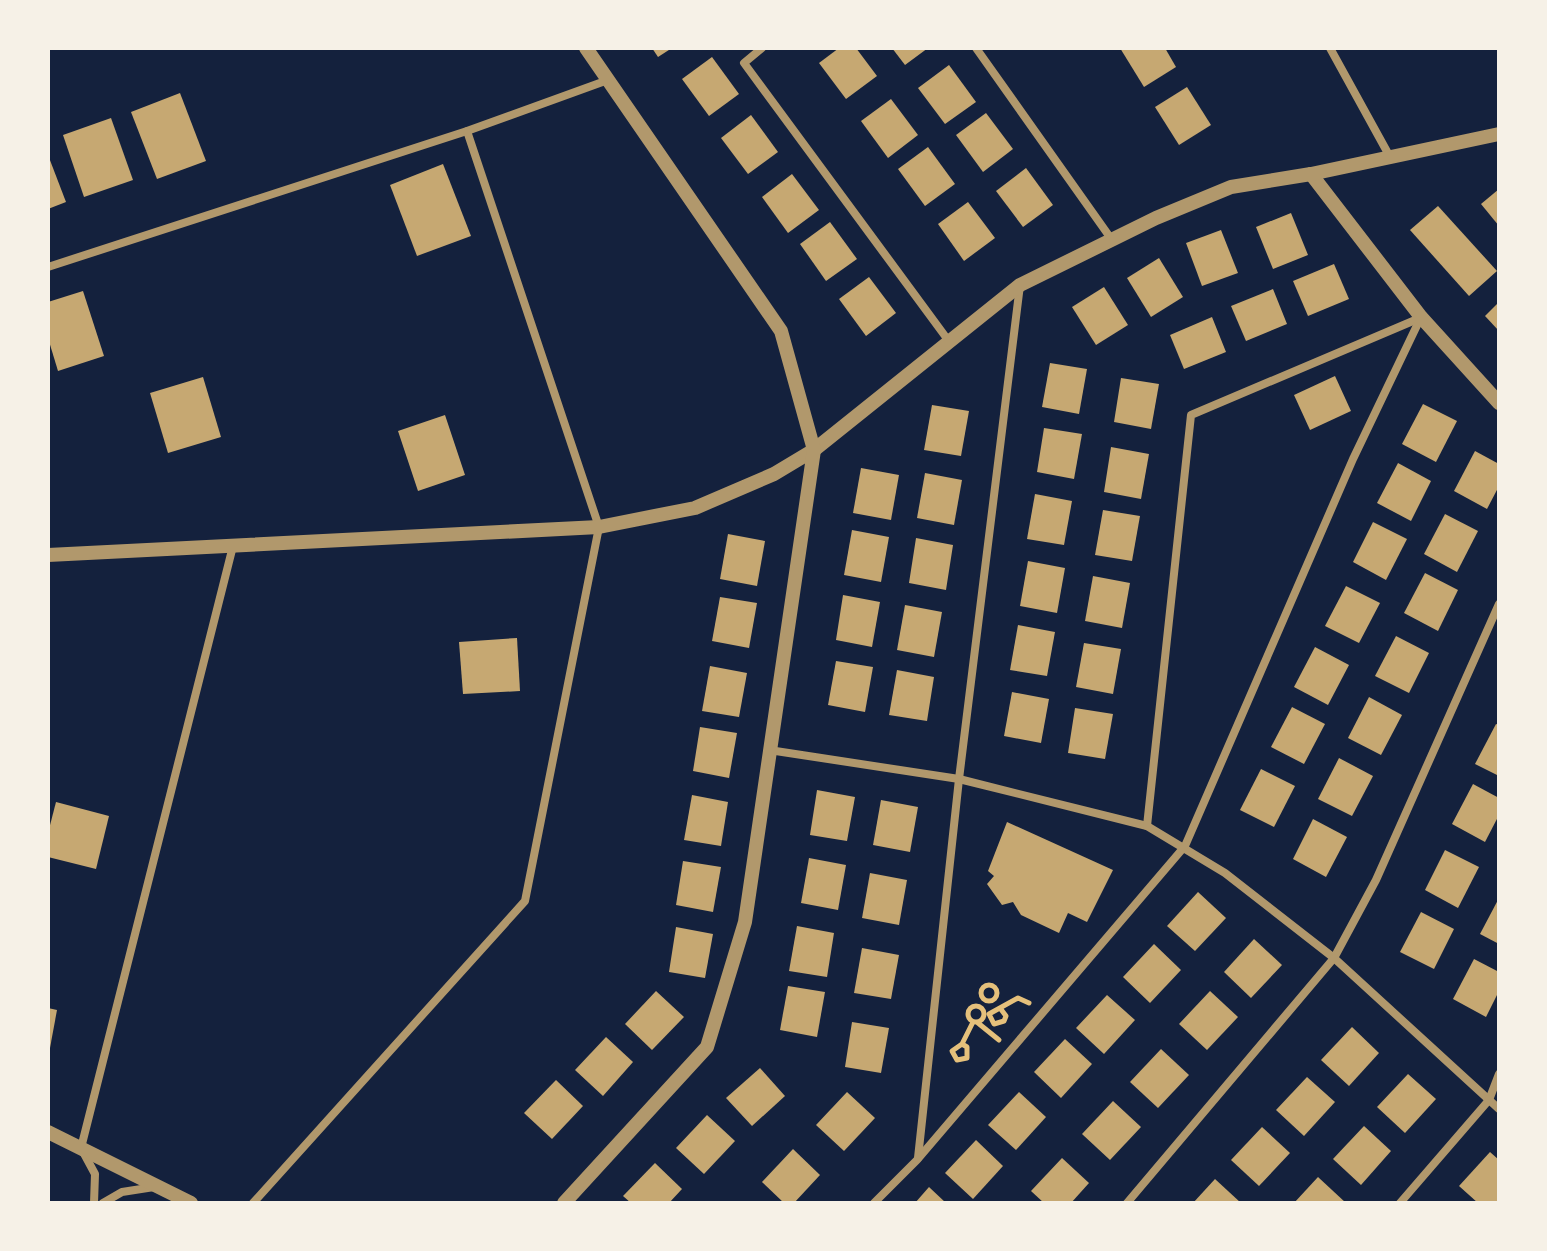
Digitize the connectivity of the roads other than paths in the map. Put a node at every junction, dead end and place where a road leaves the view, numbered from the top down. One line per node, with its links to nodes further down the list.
1 (586, 48): 5 (street)
2 (762, 48): 14 (street)
3 (976, 48): 10 (street)
4 (1330, 48): 8 (street)
5 (608, 80): 6 (street); 16 (street)
6 (467, 131): 11 (street); 17 (street)
7 (1499, 134): 8 (street)
8 (1390, 157): 9 (street)
9 (1311, 174): 10 (street); 13 (street)
10 (1112, 240): 12 (street)
11 (48, 267)
12 (1020, 285): 14 (street); 22 (street)
13 (1421, 317): 15 (street); 23 (street); 24 (street)
14 (948, 340): 16 (street)
15 (1499, 403)
16 (814, 450): 17 (street); 21 (street)
17 (599, 527): 18 (street); 36 (street)
18 (233, 546): 19 (street); 30 (street)
19 (48, 555)
20 (1499, 604): 25 (street)
21 (769, 750): 22 (street); 37 (street)
22 (959, 779): 23 (street); 31 (street)
23 (1147, 826): 24 (street)
24 (1185, 846): 25 (street); 31 (street)
25 (1334, 958): 27 (street); 39 (street)
26 (1499, 1074): 27 (street)
27 (1489, 1100): 28 (street); 40 (street)
28 (1499, 1109)
29 (48, 1132): 30 (street)
30 (81, 1148): 32 (street); 33 (street)
31 (917, 1160): 38 (street)
32 (157, 1186): 34 (street); 35 (street)
33 (94, 1203)
34 (103, 1203)
35 (191, 1203)
36 (253, 1203)
37 (564, 1203)
38 (874, 1203)
39 (1127, 1203)
40 (1400, 1203)

